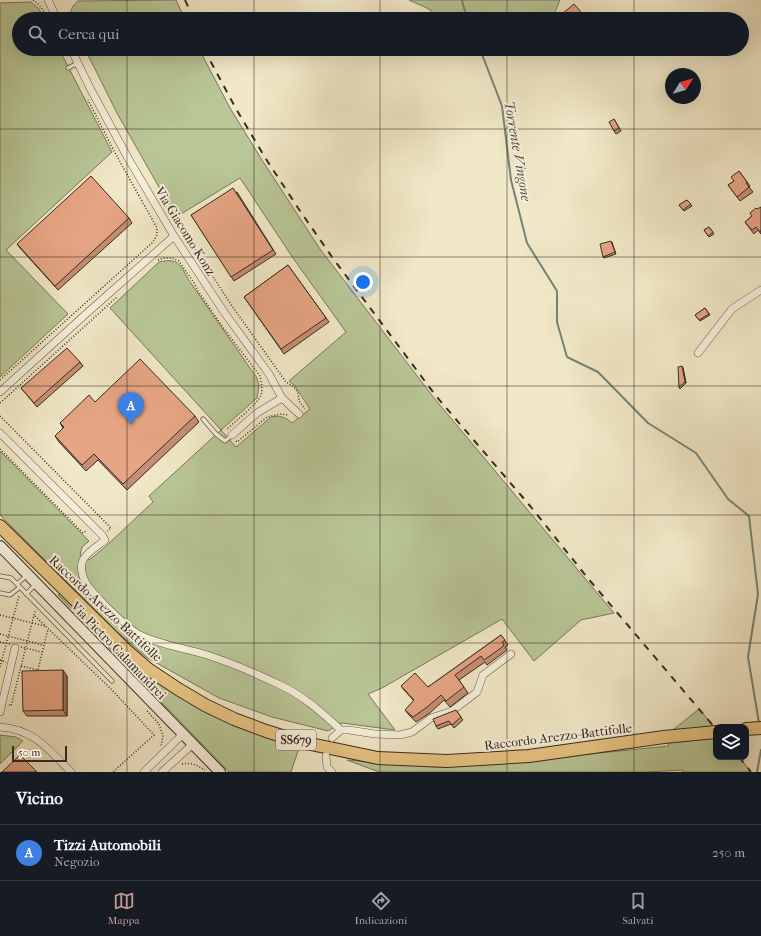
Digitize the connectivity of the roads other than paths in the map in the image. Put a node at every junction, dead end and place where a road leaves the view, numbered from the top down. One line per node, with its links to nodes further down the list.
1 (48, 0): 2 (street)
2 (54, 12)
3 (74, 56): 4 (street, Via Giacomo Konz)
4 (78, 63): 5 (lane); 6 (street, Via Giacomo Konz)
5 (68, 68)
6 (174, 236): 9 (street); 10 (street, Via Giacomo Konz)
7 (761, 290): 8 (street)
8 (698, 353)
9 (0, 392)
10 (282, 398): 11 (street, Via Giacomo Konz); 14 (street)
11 (299, 414)
12 (203, 419): 14 (lane)
13 (0, 433): 30 (street)
14 (232, 435)
15 (0, 526): 31 (main road, Raccordo Arezzo-Battifolle / SS679)
16 (0, 546): 17 (main road, Via Pietro Calamandrei)
17 (28, 574): 19 (main road, Via Pietro Calamandrei); 20 (lane)
18 (0, 576): 20 (lane)
19 (37, 584): 22 (lane); 32 (main road, Via Pietro Calamandrei)
20 (18, 586): 21 (lane); 22 (lane)
21 (0, 593)
22 (26, 594): 25 (lane)
23 (15, 648): 26 (street)
24 (511, 654): 30 (street)
25 (112, 681)
26 (0, 712)
27 (0, 727): 36 (street)
28 (761, 728): 29 (main road)
29 (749, 729)
30 (341, 730): 33 (street)
31 (713, 732)
32 (183, 734): 34 (main road, Via Pietro Calamandrei); 37 (street)
33 (332, 738)
34 (193, 744): 38 (street); 39 (main road, Via Pietro Calamandrei)
35 (326, 756): 40 (street)
36 (73, 770)
37 (144, 772)
38 (162, 772)
39 (220, 772)
40 (332, 772)

